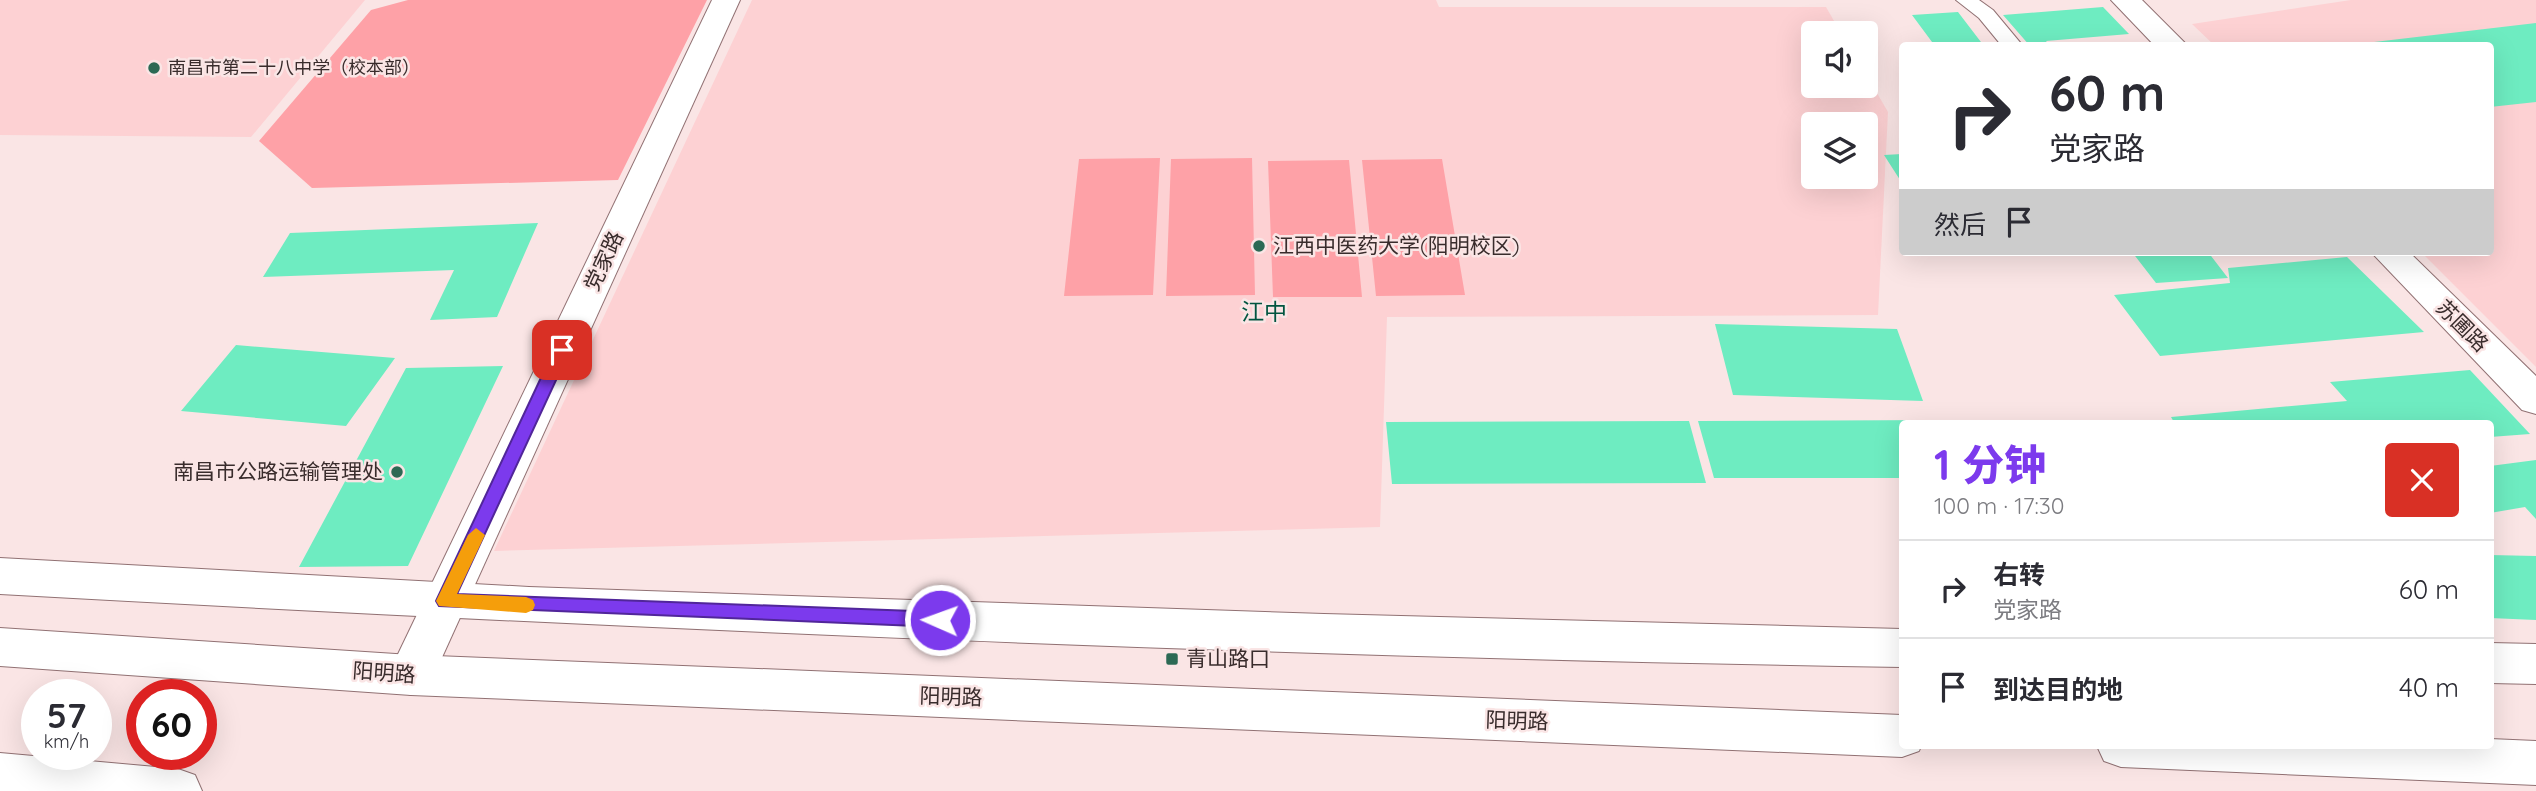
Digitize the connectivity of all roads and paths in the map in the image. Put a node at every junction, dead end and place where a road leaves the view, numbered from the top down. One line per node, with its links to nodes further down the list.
1 (726, 0): 9 (main road, 党家路)
2 (1966, 0): 4 (lane)
3 (2125, 0): 5 (main road)
4 (2010, 42)
5 (2169, 42)
6 (2392, 256): 7 (main road, 苏圃路)
7 (2536, 400)
8 (0, 576): 9 (main road)
9 (445, 601): 11 (main road); 14 (main road, 党家路)
10 (0, 648): 14 (main road, 阳明路)
11 (1899, 648)
12 (2494, 663): 13 (main road)
13 (2536, 664)
14 (411, 675): 15 (main road, 阳明路)
15 (1899, 736)
16 (2193, 749): 17 (main road)
17 (2536, 763)
18 (0, 775): 19 (main road)
19 (178, 791)

